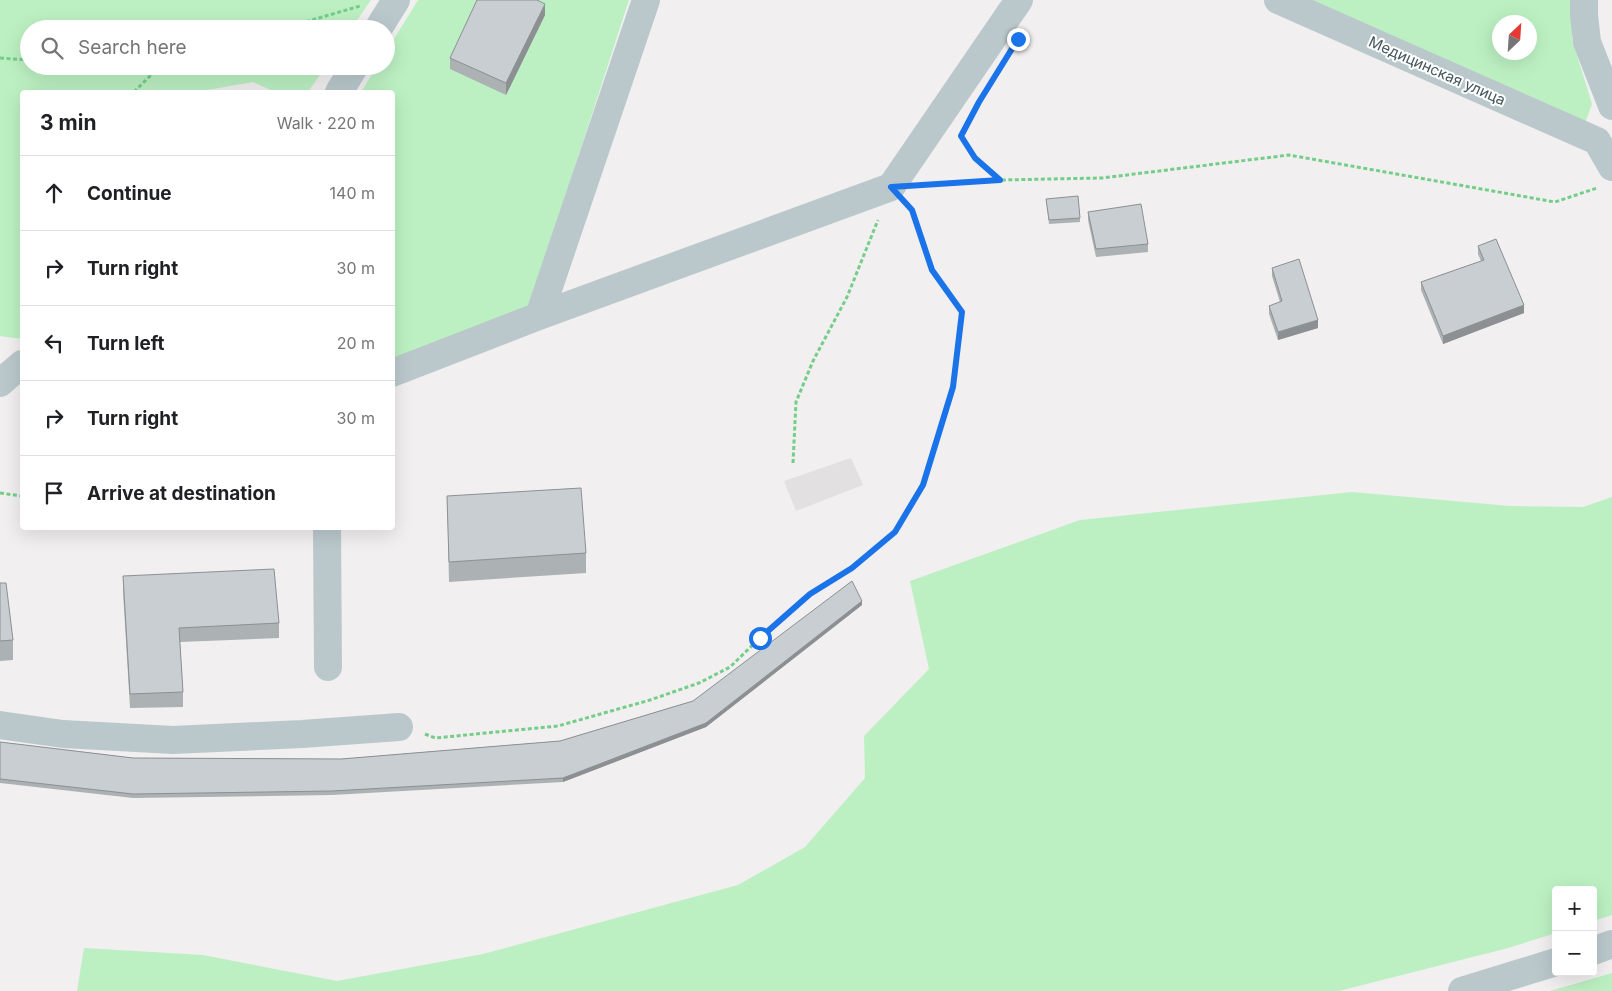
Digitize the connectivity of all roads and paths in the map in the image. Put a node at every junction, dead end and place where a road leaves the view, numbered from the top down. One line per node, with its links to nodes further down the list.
1 (396, 0): 8 (street)
2 (646, 0): 21 (street)
3 (1019, 0): 20 (street)
4 (1278, 0): 17 (street, Медицинская улица)
5 (1584, 0): 15 (street)
6 (362, 5): 7 (path)
7 (311, 20)
8 (384, 20)
9 (0, 58): 10 (path)
10 (20, 59)
11 (151, 75): 13 (path)
12 (349, 75): 14 (street)
13 (136, 90)
14 (340, 90)
15 (1612, 106): 17 (street)
16 (966, 128): 19 (path)
17 (1597, 141): 18 (street)
18 (1607, 177): 19 (path)
19 (1000, 180): 20 (path)
20 (891, 187): 21 (street); 25 (path); 31 (path)
21 (539, 316): 23 (street)
22 (15, 364): 24 (street)
23 (395, 372)
24 (0, 383)
25 (793, 463)
26 (0, 493): 27 (path)
27 (20, 496)
28 (327, 530): 29 (street)
29 (328, 667)
30 (0, 725): 31 (street)
31 (400, 727)
32 (1552, 963): 33 (street)
33 (1462, 991)

